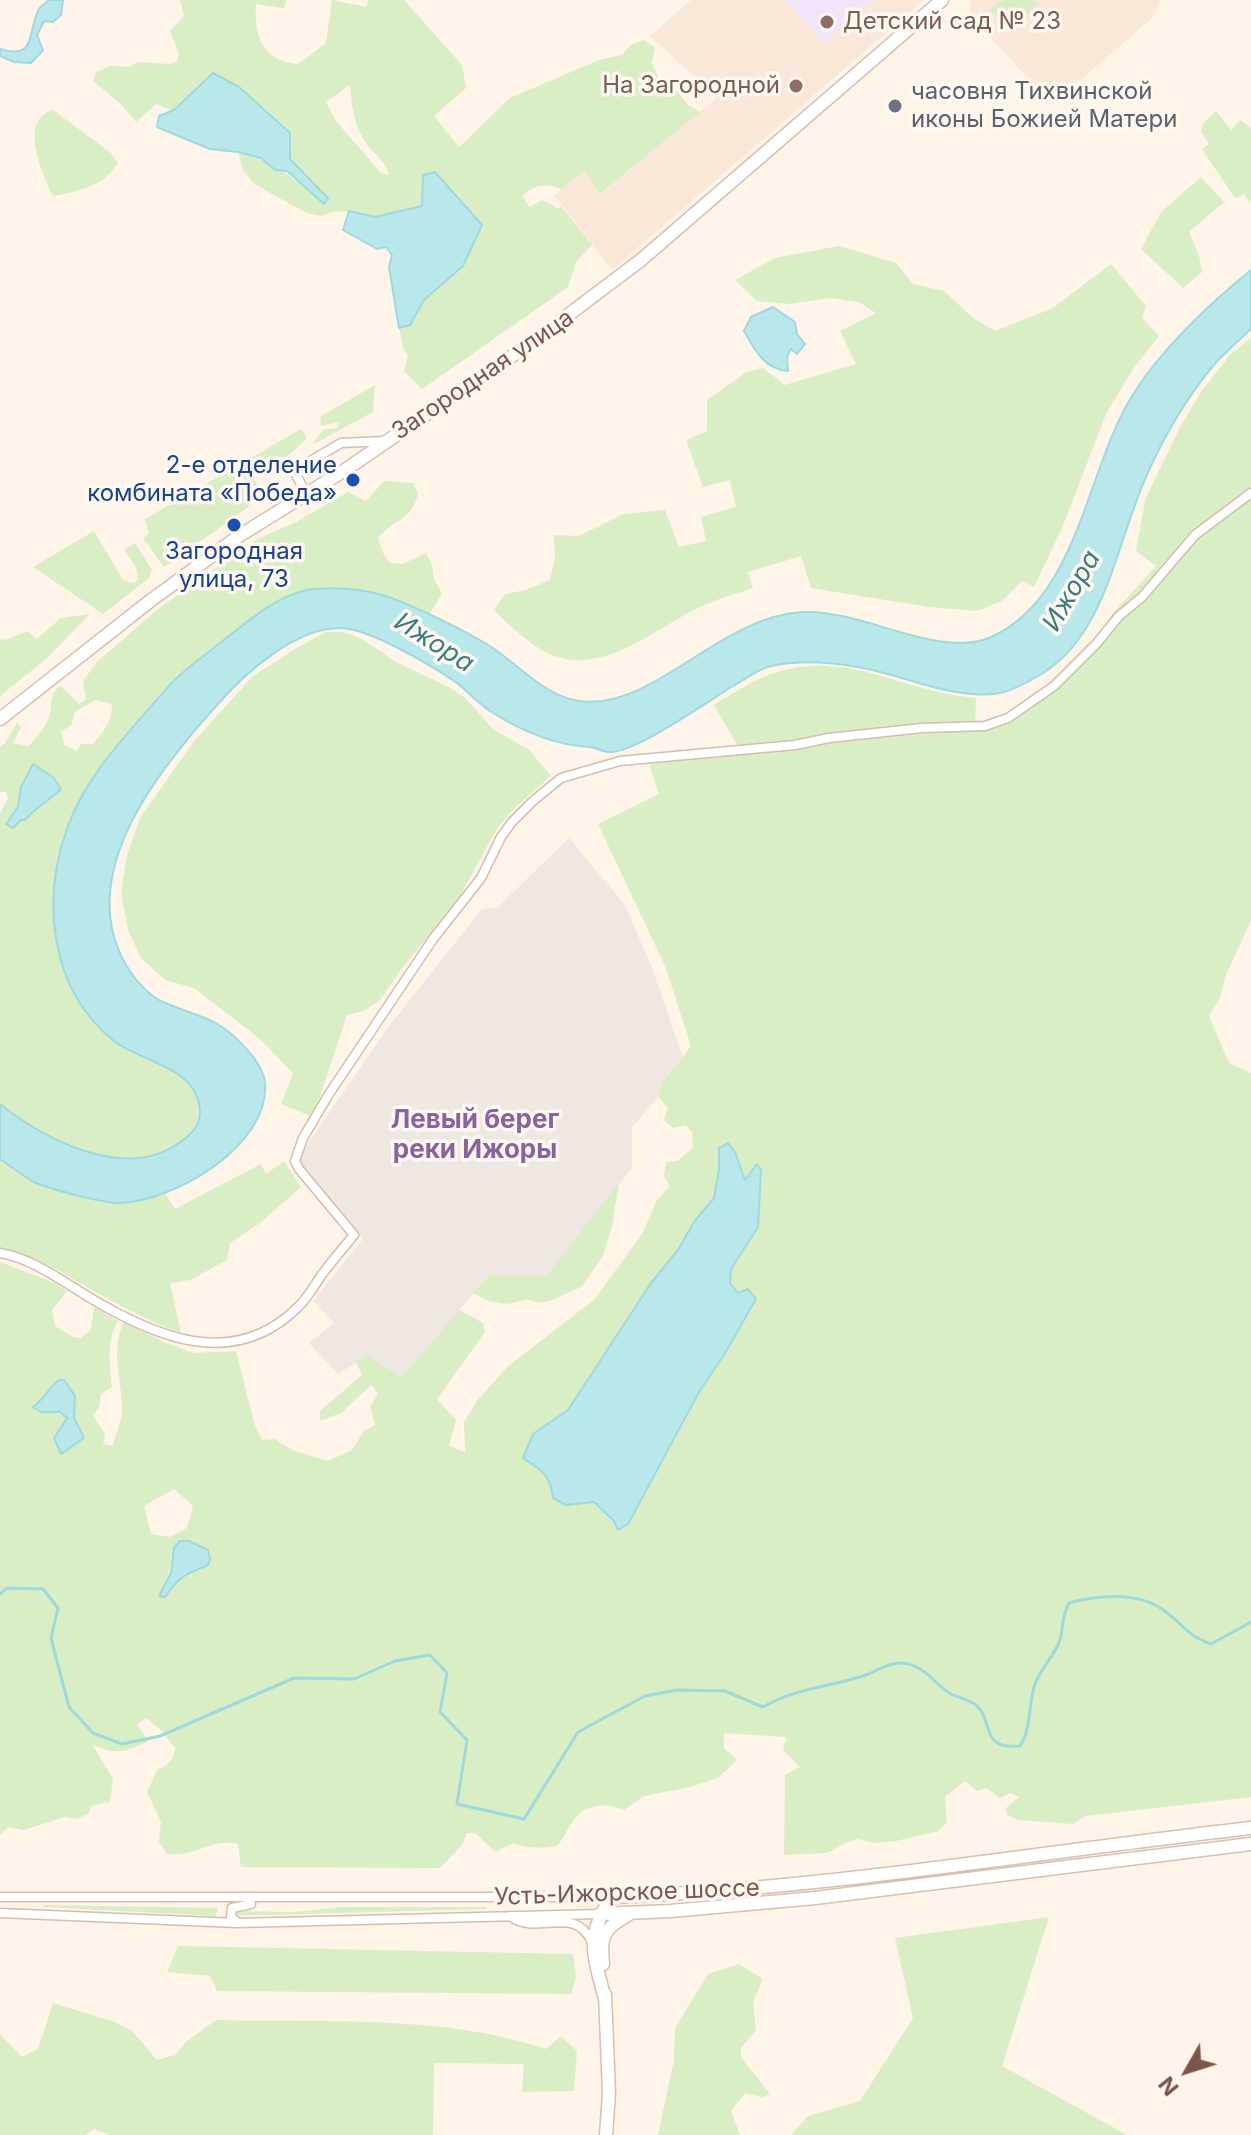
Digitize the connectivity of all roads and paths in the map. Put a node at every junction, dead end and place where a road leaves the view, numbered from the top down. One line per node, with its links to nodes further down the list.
1 (942, 0): 2 (street, Загородная улица)
2 (386, 441): 3 (street, Загородная улица); 3 (street)
3 (306, 493): 5 (street, Загородная улица)
4 (1251, 493): 6 (street)
5 (0, 719)
6 (0, 1253)
7 (1251, 1828): 10 (street, Усть-Ижорское шоссе)
8 (1251, 1844): 14 (street, Усть-Ижорское шоссе)
9 (0, 1897): 11 (street, Усть-Ижорское шоссе)
10 (612, 1897): 11 (street, Усть-Ижорское шоссе); 13 (street)
11 (275, 1899): 16 (street)
12 (0, 1913): 16 (street, Усть-Ижорское шоссе)
13 (600, 1914): 14 (street, Усть-Ижорское шоссе); 15 (street, Усть-Ижорское шоссе); 17 (street)
14 (630, 1914): 18 (street)
15 (509, 1915): 16 (street, Усть-Ижорское шоссе); 17 (street, Усть-Ижорское шоссе)
16 (237, 1923)
17 (593, 1943): 18 (street)
18 (605, 1999): 19 (street)
19 (606, 2135)

